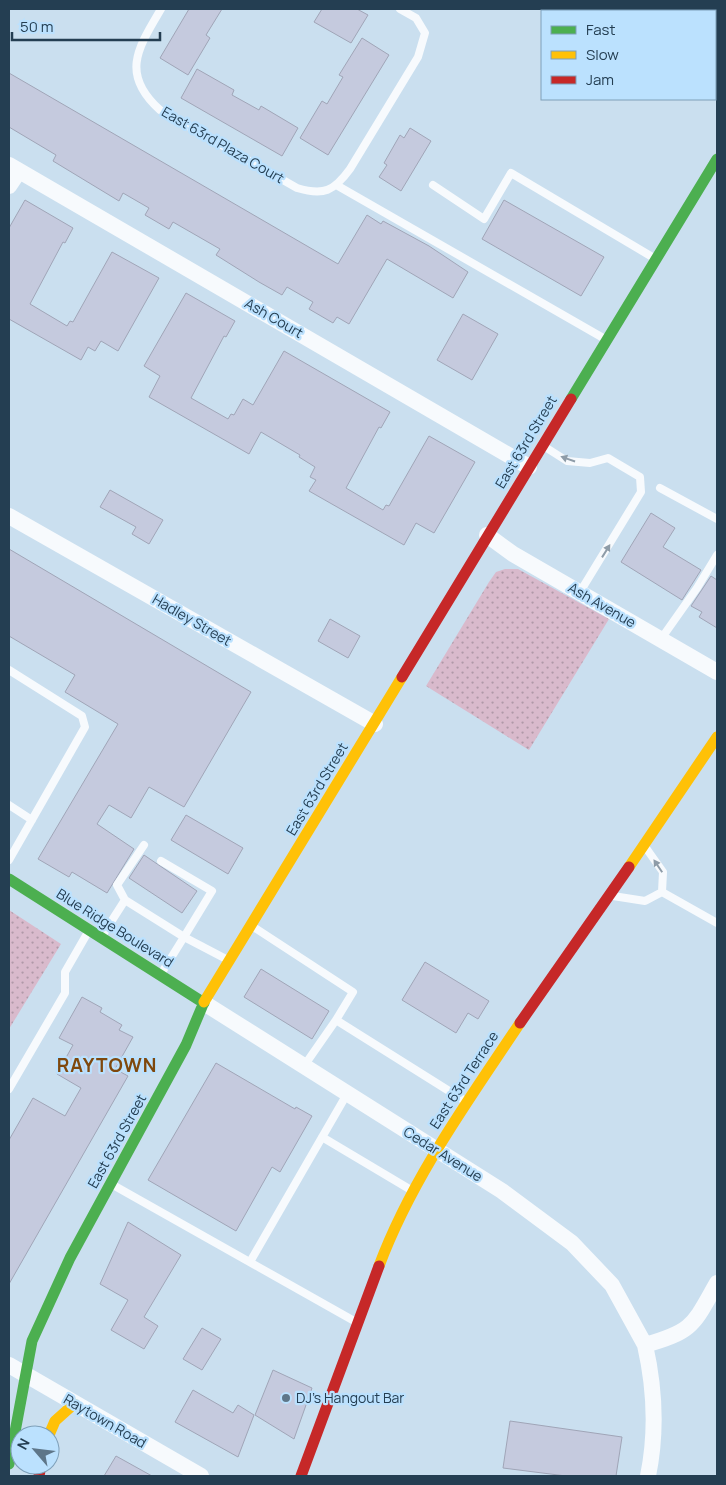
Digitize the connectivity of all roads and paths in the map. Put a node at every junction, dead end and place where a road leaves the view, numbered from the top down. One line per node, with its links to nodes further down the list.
1 (161, 9): 7 (lane, East 63rd Plaza Court)
2 (400, 9): 7 (lane)
3 (717, 159): 8 (street, East 63rd Street)
4 (14, 168): 6 (street, Ash Court); 11 (street, Ash Court)
5 (433, 185): 8 (lane)
6 (9, 186)
7 (338, 186): 9 (lane)
8 (656, 259): 9 (street, East 63rd Street)
9 (606, 340): 10 (street, East 63rd Street)
10 (542, 445): 11 (street, East 63rd Street); 17 (lane, one-way to 10)
11 (529, 467): 15 (street, East 63rd Street)
12 (660, 488): 14 (lane)
13 (9, 516): 21 (street, Hadley Street)
14 (717, 519)
15 (487, 535): 17 (street, Ash Avenue); 21 (street, East 63rd Street)
16 (717, 555): 18 (lane)
17 (580, 592): 18 (street, Ash Avenue)
18 (661, 639): 20 (street, Ash Avenue)
19 (9, 670): 24 (lane)
20 (717, 672)
21 (375, 724): 34 (street, East 63rd Street)
22 (717, 737): 26 (street, East 63rd Terrace)
23 (9, 805): 24 (lane)
24 (32, 820): 27 (lane)
25 (144, 844): 32 (lane)
26 (644, 846): 30 (lane, one-way to 26); 31 (street, East 63rd Terrace)
27 (9, 860)
28 (161, 861): 36 (lane)
29 (9, 879): 35 (street, Blue Ridge Boulevard)
30 (662, 892): 31 (lane); 33 (lane)
31 (609, 896): 45 (street, East 63rd Terrace)
32 (125, 900): 36 (lane); 37 (lane)
33 (717, 923)
34 (252, 926): 38 (street, East 63rd Street); 41 (lane)
35 (89, 930): 37 (street, Blue Ridge Boulevard); 43 (lane)
36 (184, 937): 38 (lane); 39 (lane)
37 (101, 938): 39 (street, Blue Ridge Boulevard)
38 (230, 961): 40 (street, East 63rd Street)
39 (160, 975): 40 (street, Blue Ridge Boulevard)
40 (204, 1003): 42 (street, Cedar Avenue); 48 (street, East 63rd Street)
41 (336, 1020): 42 (lane); 45 (lane)
42 (304, 1066): 44 (street, Cedar Avenue)
43 (9, 1089)
44 (348, 1094): 46 (lane); 47 (street, Cedar Avenue)
45 (467, 1102): 47 (street, East 63rd Terrace)
46 (322, 1137): 49 (lane); 50 (lane)
47 (436, 1150): 49 (street, East 63rd Terrace); 53 (street, Cedar Avenue)
48 (111, 1184): 50 (lane); 55 (street, East 63rd Street)
49 (413, 1191): 52 (street, East 63rd Terrace)
50 (250, 1262): 52 (lane)
51 (717, 1283): 53 (street)
52 (358, 1323): 60 (street, East 63rd Terrace)
53 (645, 1345): 61 (street, Cedar Avenue)
54 (9, 1365): 55 (street, Raytown Road)
55 (25, 1374): 56 (street, Raytown Road); 58 (street, East 63rd Street)
56 (74, 1404): 57 (street); 59 (street, Raytown Road)
57 (53, 1425)
58 (9, 1464)
59 (201, 1476)
60 (301, 1476)
61 (648, 1476)

